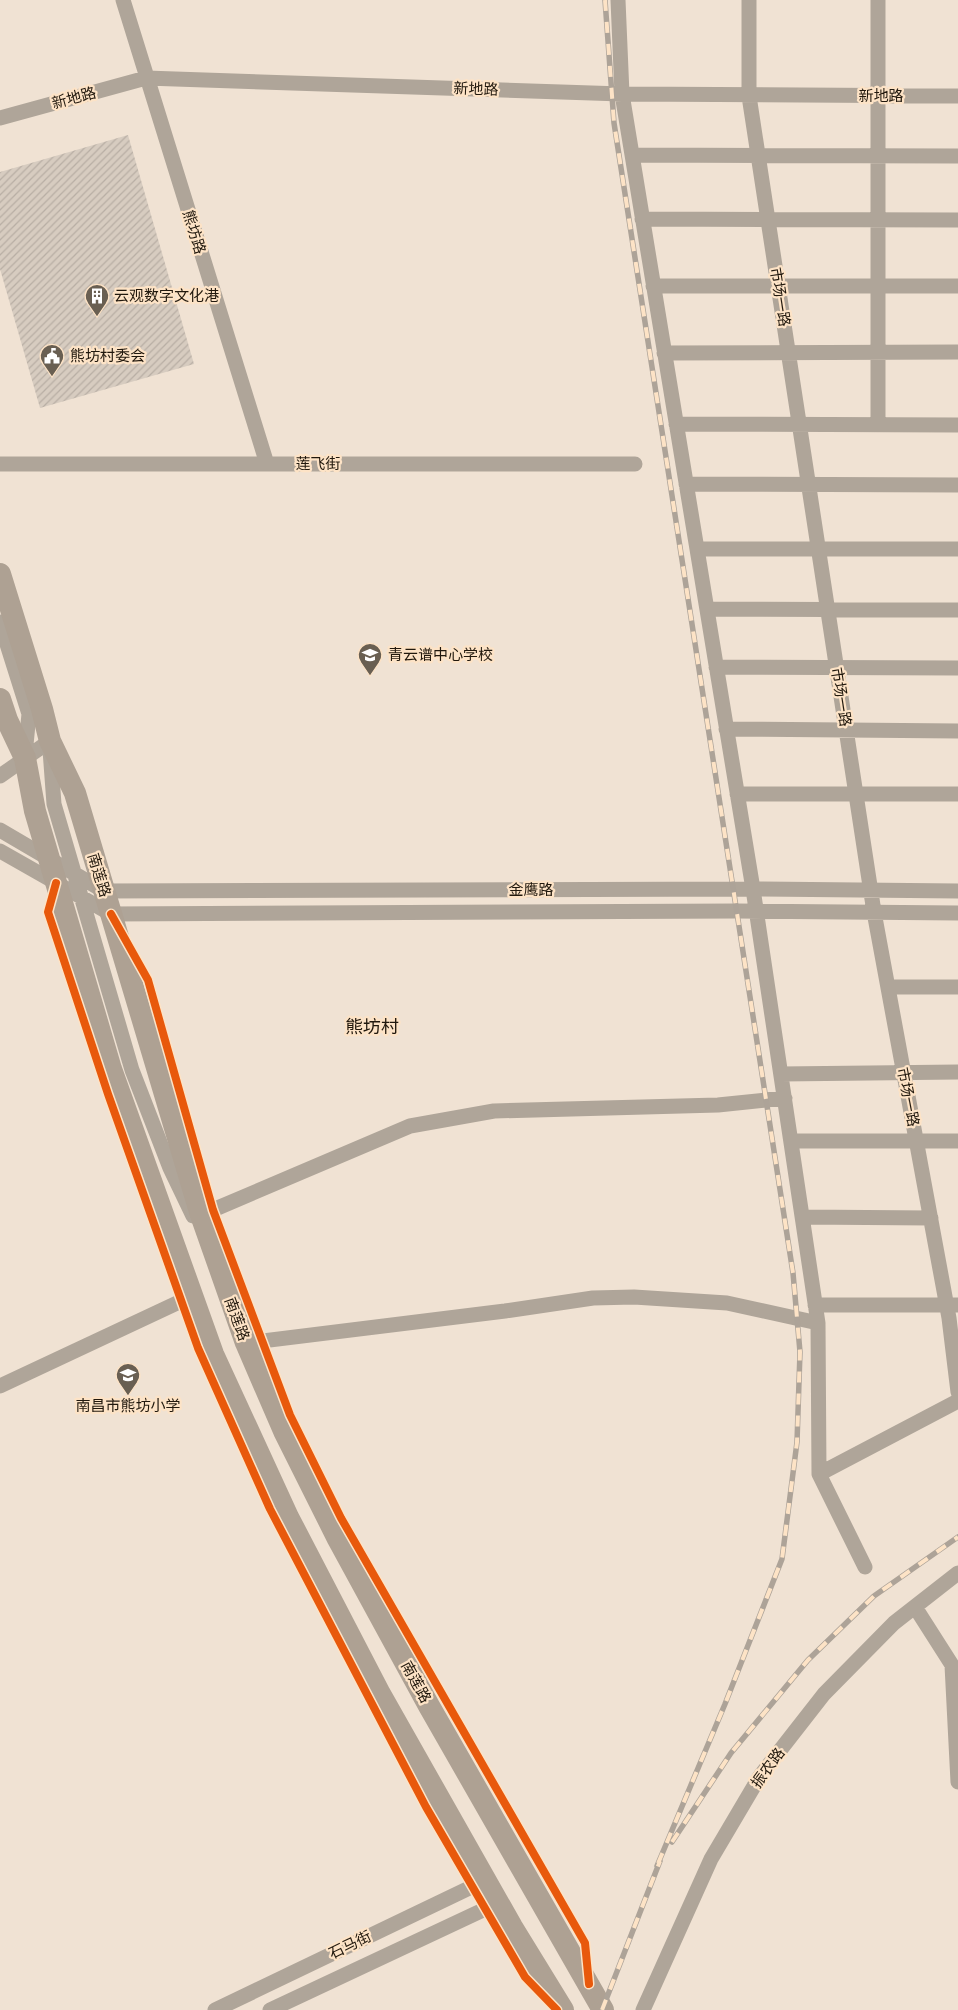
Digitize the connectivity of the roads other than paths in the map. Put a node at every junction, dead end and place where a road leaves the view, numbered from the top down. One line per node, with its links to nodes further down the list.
1 (122, 0): 5 (street, 熊坊路)
2 (618, 0): 6 (street)
3 (749, 0): 7 (street, 市场一路)
4 (878, 0): 8 (street)
5 (146, 78): 6 (street, 新地路); 10 (street, 新地路); 32 (street, 熊坊路)
6 (622, 94): 7 (street, 新地路); 11 (street)
7 (749, 96): 8 (street, 新地路); 12 (street, 市场一路)
8 (877, 96): 9 (street, 新地路); 13 (street)
9 (958, 96)
10 (0, 118)
11 (632, 155): 12 (street); 15 (street)
12 (759, 156): 13 (street); 16 (street, 市场一路)
13 (877, 156): 14 (street); 17 (street)
14 (958, 156)
15 (642, 220): 16 (street); 19 (street)
16 (768, 220): 17 (street); 20 (street, 市场一路)
17 (878, 220): 18 (street); 21 (street)
18 (958, 220)
19 (654, 286): 20 (street); 26 (street)
20 (779, 286): 21 (street); 23 (street, 市场一路)
21 (878, 286): 22 (street); 24 (street)
22 (958, 286)
23 (789, 352): 24 (street); 26 (street); 28 (street, 市场一路)
24 (878, 352): 25 (street); 29 (street)
25 (958, 352)
26 (664, 353): 27 (street)
27 (676, 424): 28 (street); 34 (street)
28 (800, 425): 29 (street); 35 (street, 市场一路)
29 (878, 425): 30 (street)
30 (958, 425)
31 (0, 464): 32 (street, 莲飞街)
32 (267, 464): 33 (street, 莲飞街)
33 (635, 464)
34 (686, 484): 35 (street); 37 (street)
35 (809, 484): 36 (street); 38 (street, 市场一路)
36 (958, 485)
37 (697, 549): 38 (street); 41 (street)
38 (819, 549): 39 (street); 42 (street, 市场一路)
39 (958, 549)
40 (0, 574): 52 (highway, 南莲路)
41 (707, 608): 42 (street); 45 (street)
42 (828, 609): 43 (street); 46 (street, 市场一路)
43 (958, 610)
44 (0, 622): 53 (street)
45 (716, 667): 46 (street); 49 (street)
46 (837, 668): 47 (street); 50 (street, 市场一路)
47 (958, 668)
48 (0, 699): 53 (highway)
49 (726, 729): 50 (street); 55 (street)
50 (846, 730): 51 (street); 56 (street, 市场一路)
51 (958, 731)
52 (50, 742): 53 (street); 61 (street); 63 (highway, 南莲路)
53 (25, 758): 54 (street); 60 (highway)
54 (0, 776)
55 (737, 794): 56 (street); 62 (street)
56 (856, 794): 57 (street); 64 (street, 市场一路)
57 (958, 794)
58 (0, 830): 60 (street)
59 (0, 851): 61 (street)
60 (49, 859): 61 (highway)
61 (65, 878): 63 (street); 66 (street); 84 (highway)
62 (753, 889): 63 (street, 金鹰路); 64 (street, 金鹰路); 67 (street)
63 (104, 890): 70 (highway, 南莲路)
64 (871, 890): 65 (street, 金鹰路); 68 (street, 市场一路)
65 (958, 891)
66 (80, 896): 70 (street); 83 (street)
67 (755, 911): 68 (street, 金鹰路); 70 (street, 金鹰路); 75 (street)
68 (874, 912): 69 (street, 金鹰路); 71 (street, 市场一路)
69 (958, 912)
70 (111, 914): 80 (highway, 南莲路)
71 (888, 987): 72 (street); 74 (street, 市场一路)
72 (958, 987)
73 (958, 1072): 74 (street)
74 (904, 1073): 75 (street); 78 (street, 市场一路)
75 (781, 1074): 76 (street)
76 (785, 1098): 77 (street); 80 (street)
77 (791, 1141): 78 (street); 81 (street)
78 (916, 1141): 79 (street); 82 (street, 市场一路)
79 (958, 1141)
80 (201, 1215): 83 (highway, 南莲路)
81 (802, 1217): 82 (street); 85 (street)
82 (931, 1218): 86 (street, 市场一路)
83 (226, 1289): 88 (highway, 南莲路)
84 (192, 1296): 89 (street); 99 (highway)
85 (815, 1305): 86 (street); 87 (street)
86 (952, 1305): 90 (street, 市场一路)
87 (818, 1323): 88 (street); 92 (street)
88 (246, 1342): 104 (highway, 南莲路)
89 (0, 1386)
90 (958, 1392)
91 (958, 1401): 92 (street)
92 (819, 1474): 93 (street)
93 (865, 1567)
94 (958, 1573): 95 (street, 振农路)
95 (915, 1607): 96 (street); 105 (street, 振农路)
96 (955, 1664): 97 (street)
97 (958, 1763): 98 (street)
98 (958, 1782)
99 (486, 1880): 100 (highway); 101 (street, 石马街)
100 (498, 1903): 102 (street, 石马街); 103 (highway)
101 (215, 2010)
102 (270, 2010)
103 (563, 2010)
104 (603, 2010)
105 (643, 2010)

